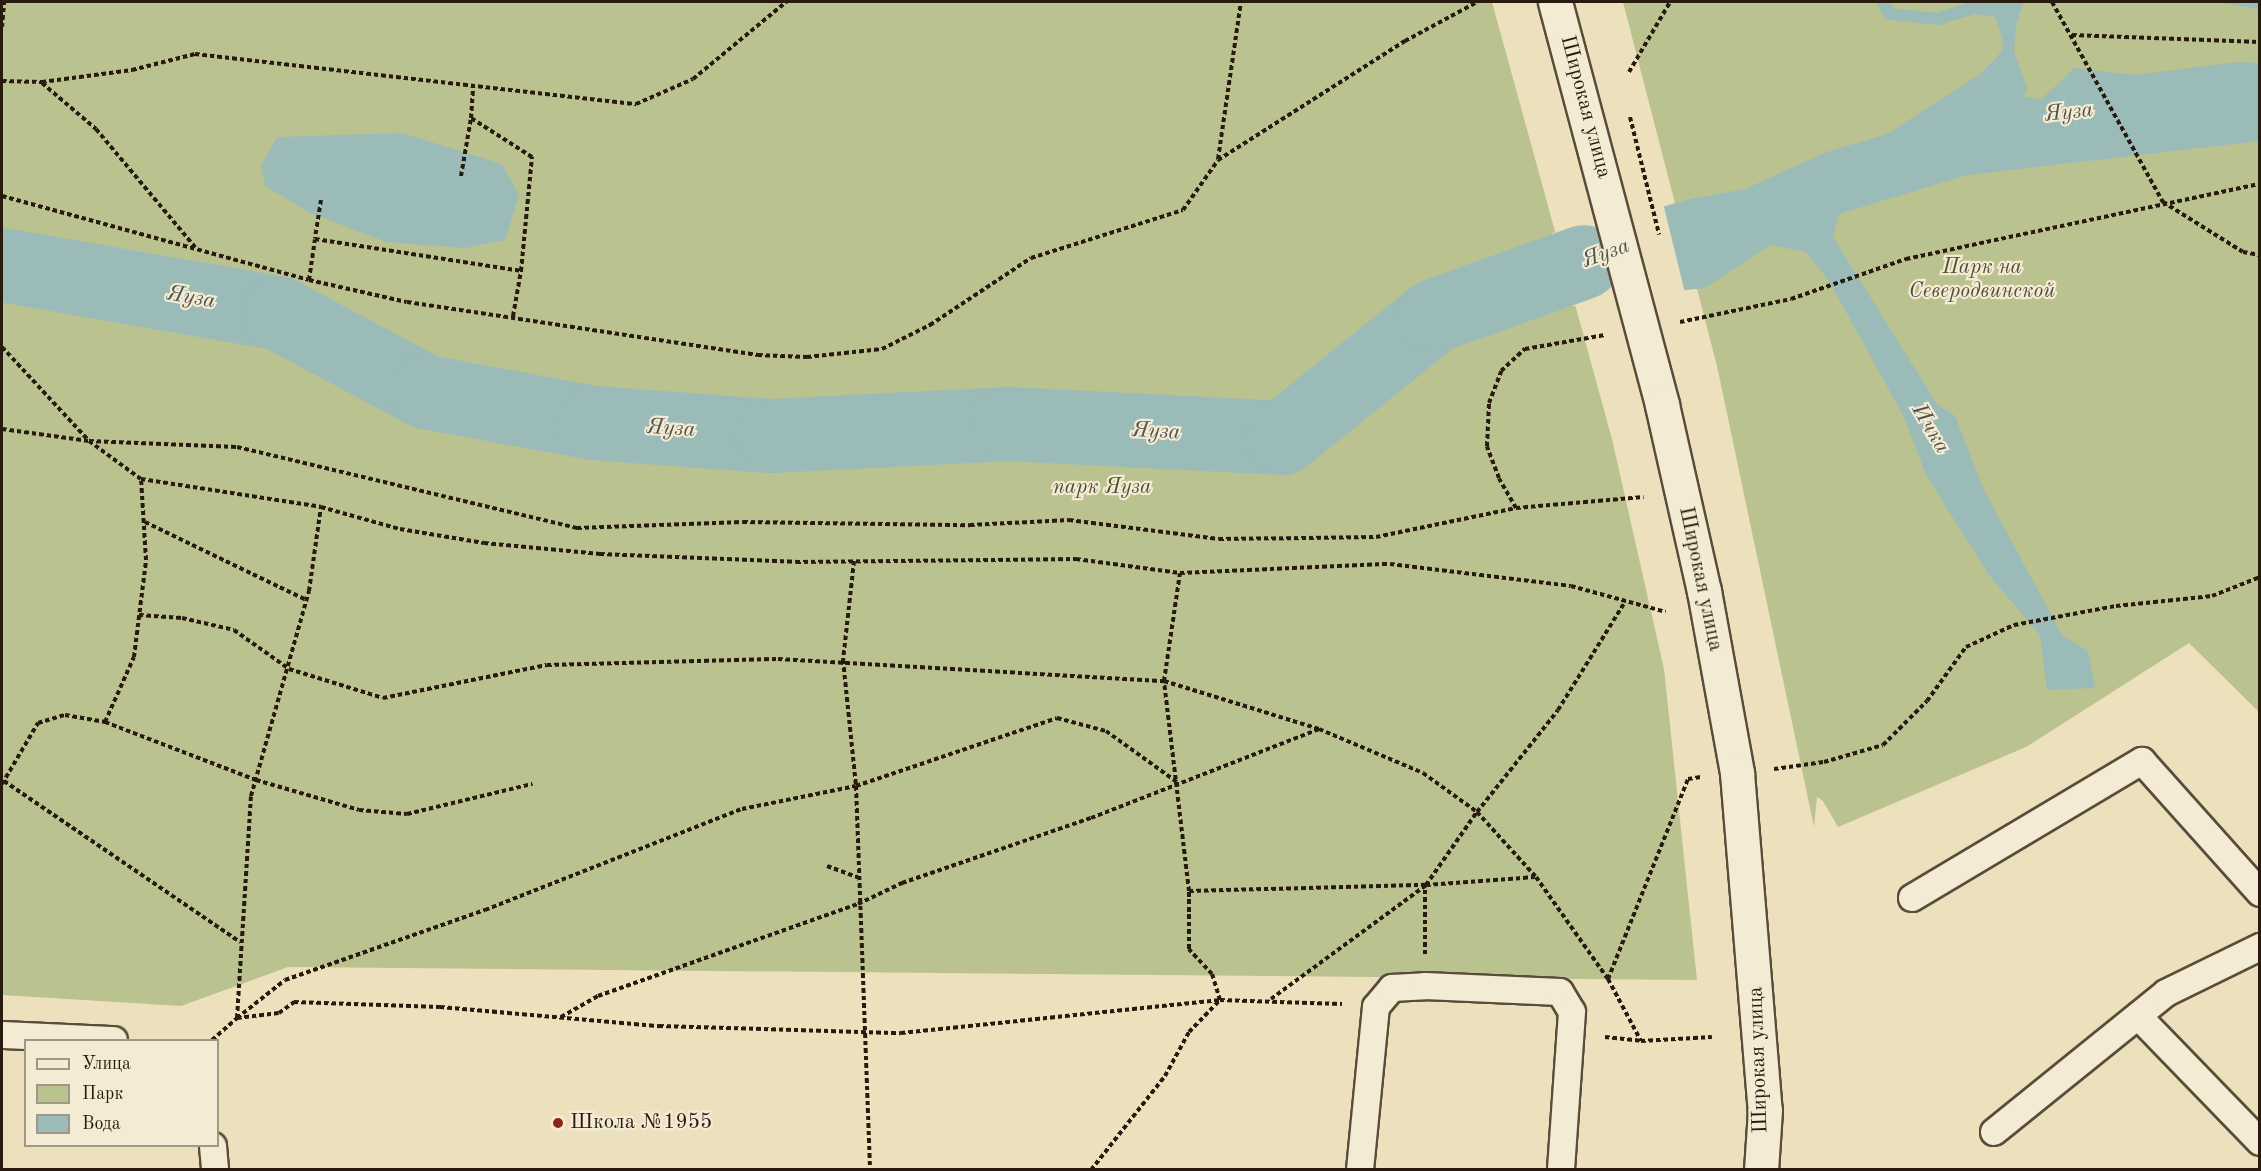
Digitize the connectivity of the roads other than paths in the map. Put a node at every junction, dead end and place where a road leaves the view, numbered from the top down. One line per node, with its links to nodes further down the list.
1 (1555, 2): 14 (main road, Широкая улица)
2 (2259, 893): 3 (lane)
3 (1912, 898)
4 (2259, 947): 5 (lane)
5 (2138, 1016): 8 (lane); 9 (lane)
6 (2, 1035): 7 (lane)
7 (77, 1039)
8 (1994, 1132)
9 (2259, 1142)
10 (213, 1147): 11 (lane)
11 (214, 1170)
12 (1360, 1170): 13 (lane)
13 (1561, 1170)
14 (1761, 1170)

